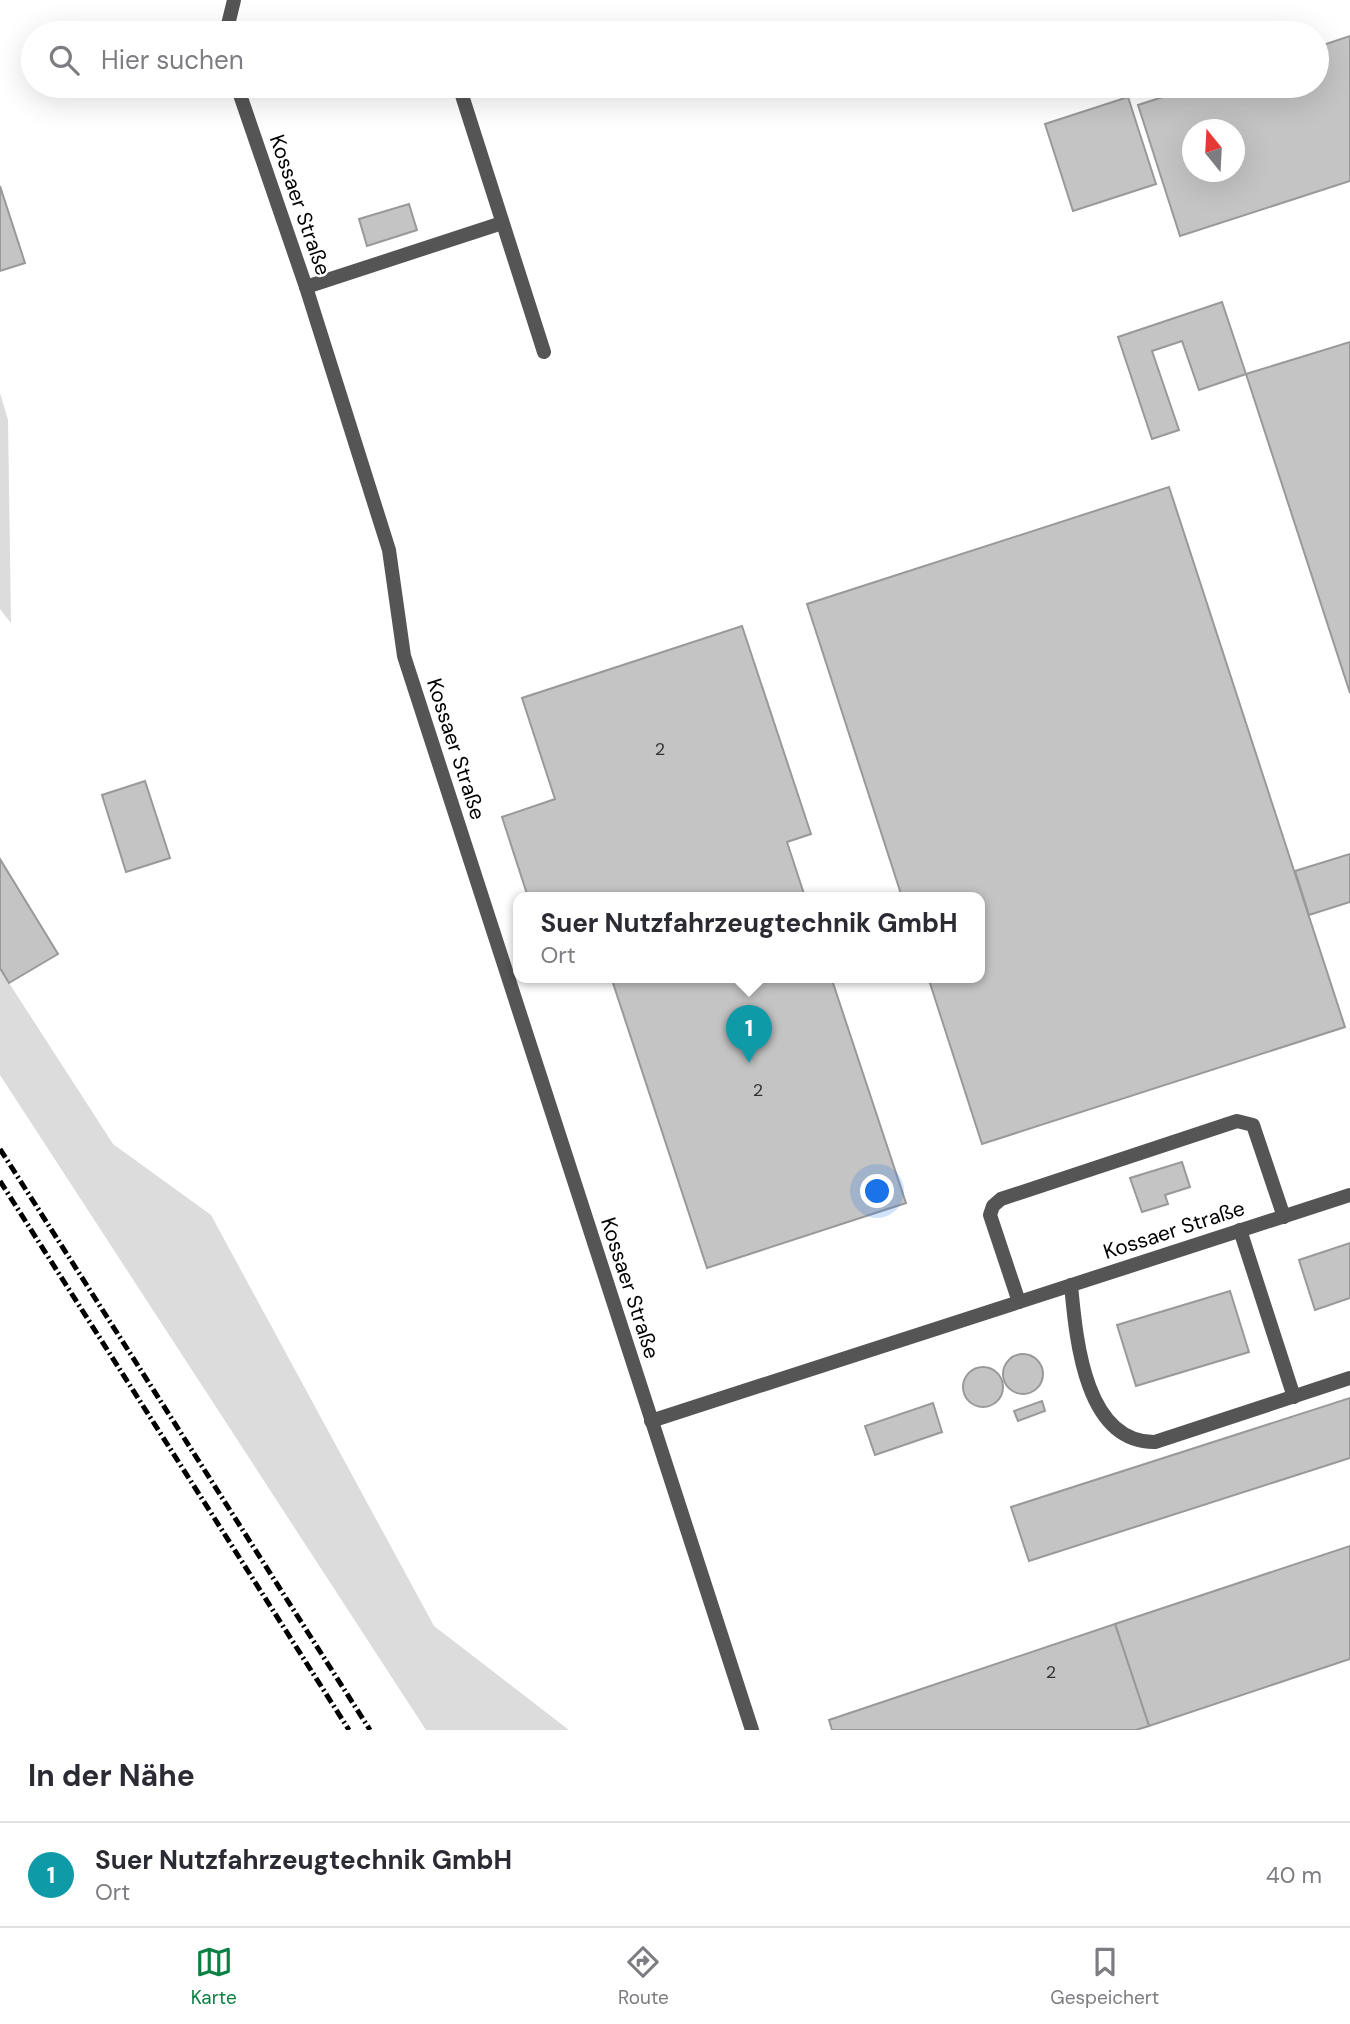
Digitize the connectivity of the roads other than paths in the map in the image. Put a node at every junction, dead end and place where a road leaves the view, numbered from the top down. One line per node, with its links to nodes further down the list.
1 (234, 0): 2 (lane)
2 (229, 21)
3 (241, 98): 6 (lane, Kossaer Straße)
4 (463, 98): 5 (lane)
5 (502, 223): 6 (lane); 7 (lane)
6 (306, 287): 15 (lane, Kossaer Straße)
7 (544, 352)
8 (1350, 1195): 9 (lane, Kossaer Straße)
9 (1284, 1217): 10 (lane, Kossaer Straße); 12 (lane)
10 (1240, 1230): 11 (lane, Kossaer Straße); 14 (lane)
11 (1071, 1285): 12 (lane, Kossaer Straße); 14 (lane)
12 (1019, 1302): 15 (lane, Kossaer Straße)
13 (1350, 1378): 14 (lane)
14 (1294, 1396)
15 (651, 1421): 16 (lane, Kossaer Straße)
16 (752, 1730)

